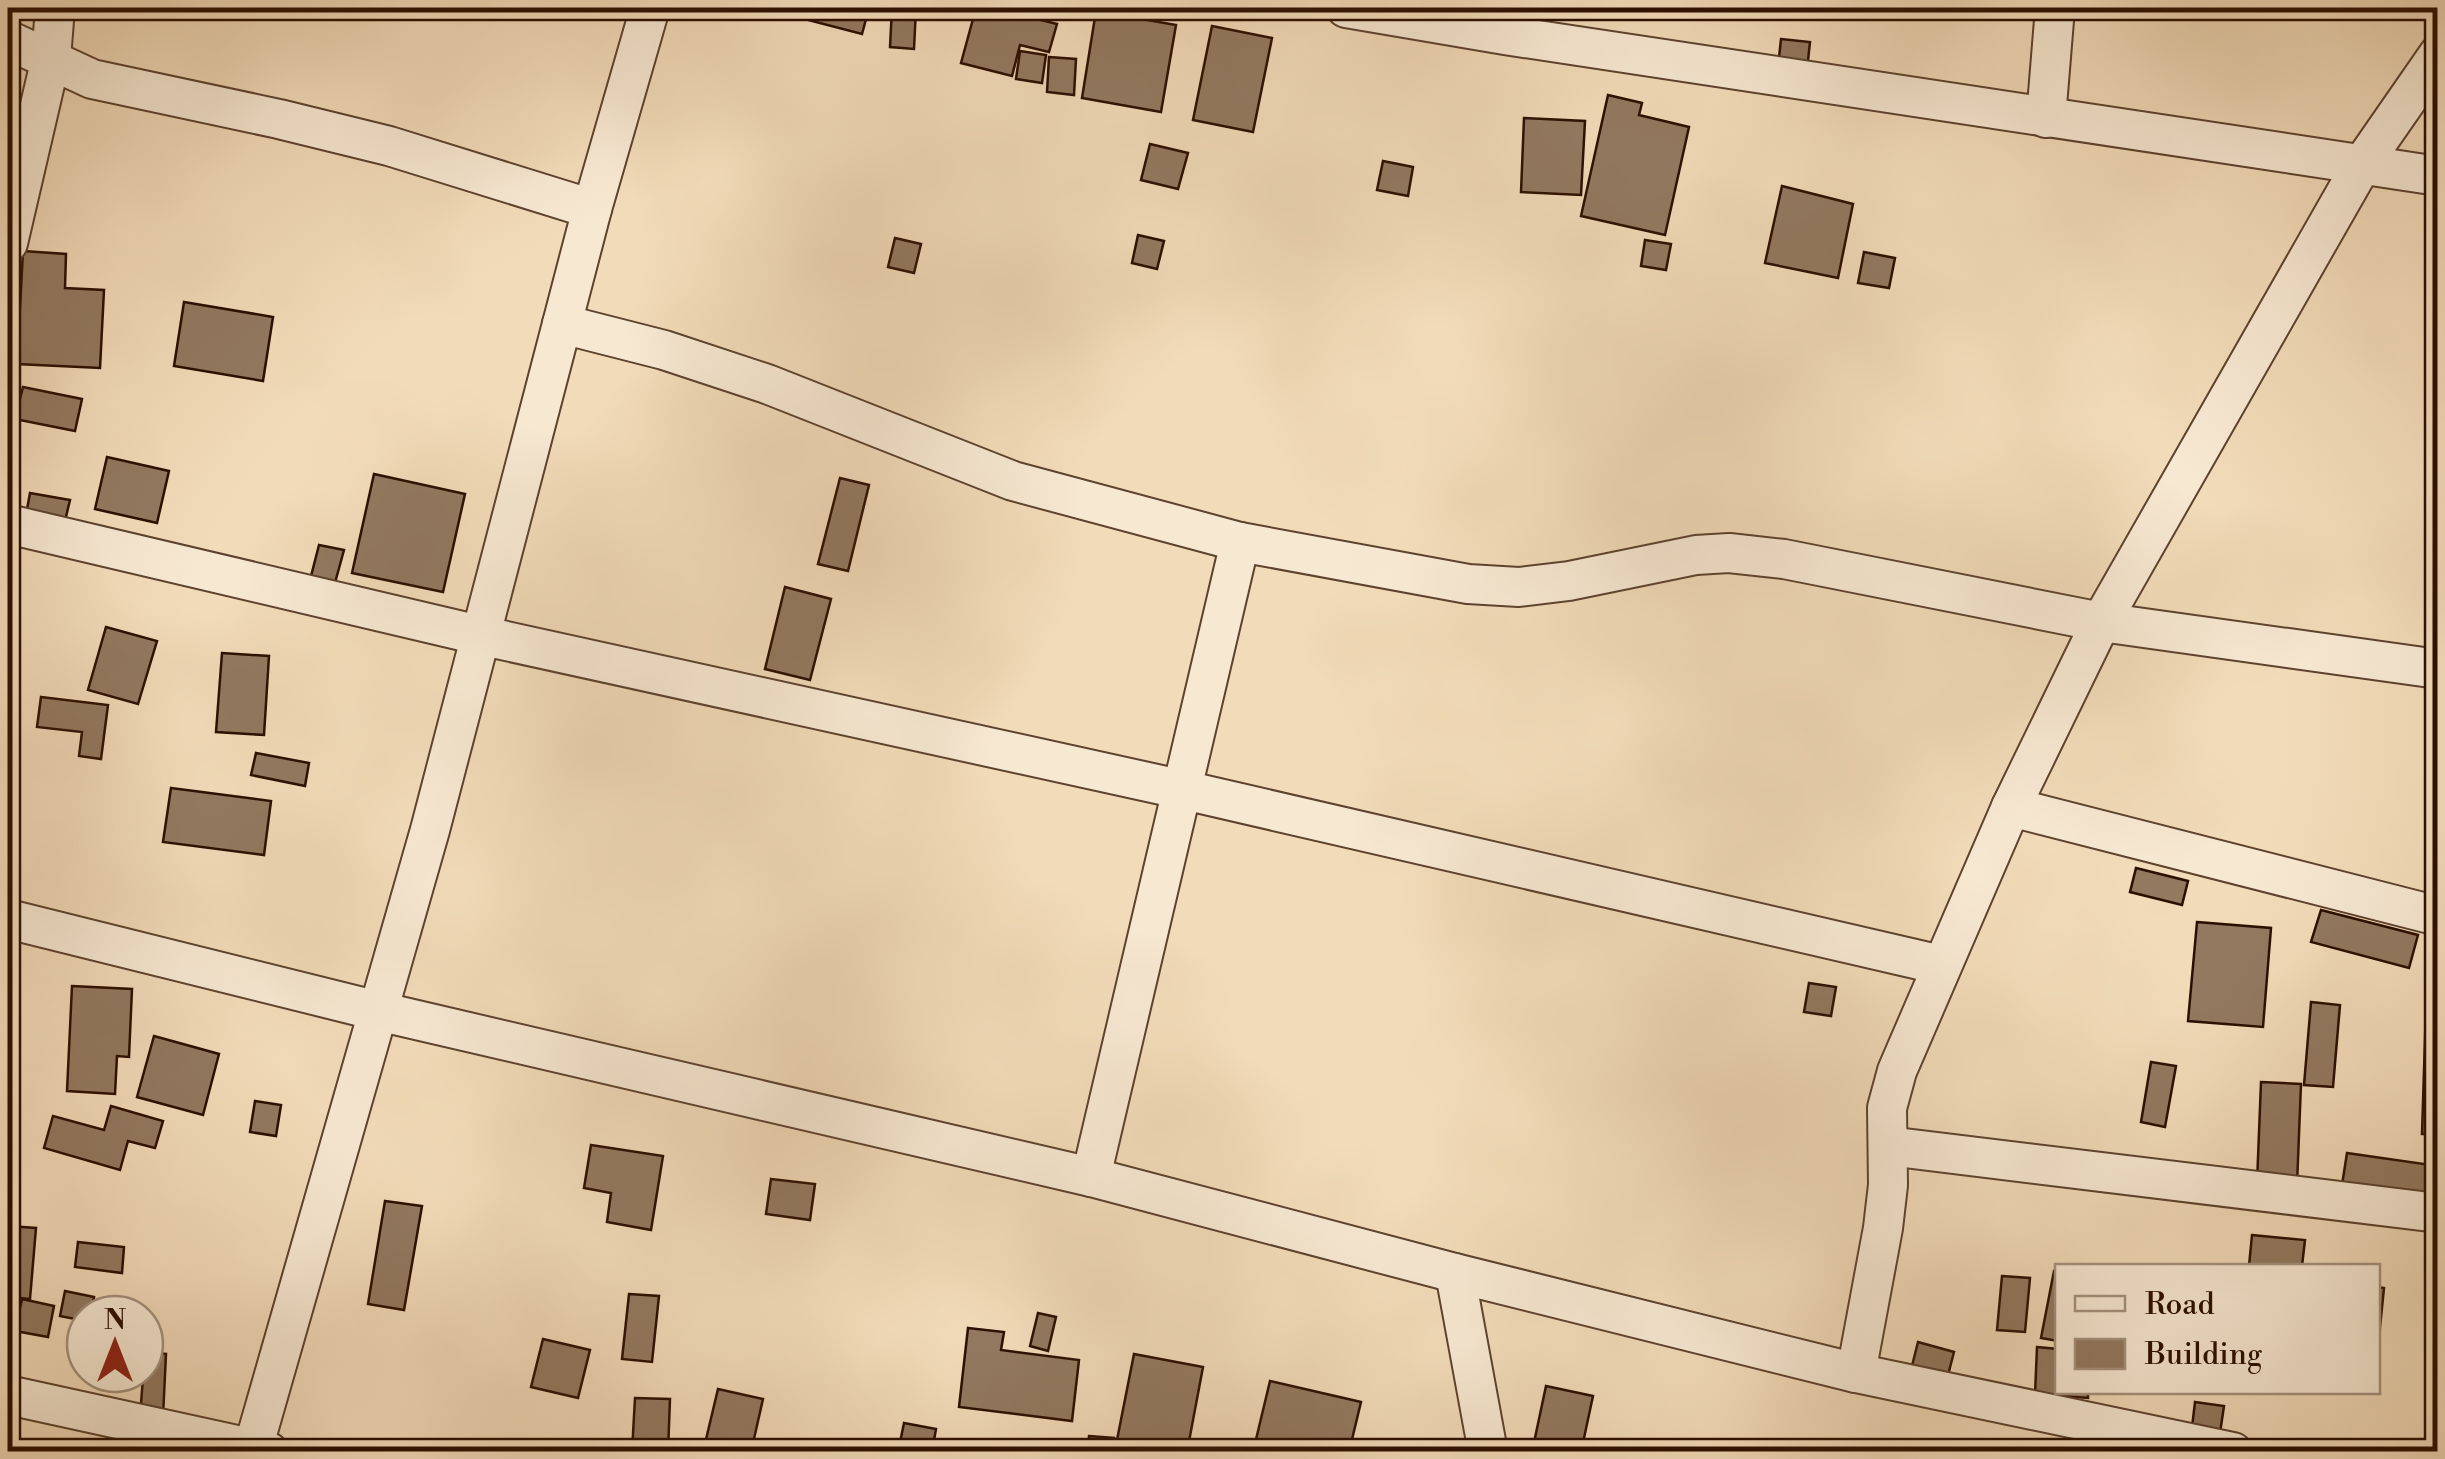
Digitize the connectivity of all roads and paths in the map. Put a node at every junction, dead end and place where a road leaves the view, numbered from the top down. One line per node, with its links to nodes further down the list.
1 (55, 8): 7 (street)
2 (650, 8): 11 (street)
3 (1346, 8): 8 (street)
4 (2054, 8): 8 (street)
5 (8, 40): 7 (street)
6 (2438, 55): 9 (street)
7 (51, 58): 11 (street); 12 (street)
8 (2046, 118): 9 (street)
9 (2361, 166): 10 (street); 16 (street)
10 (2438, 176)
11 (592, 209): 13 (street)
12 (8, 243)
13 (562, 324): 15 (street); 17 (street)
14 (8, 524): 17 (street)
15 (1240, 542): 16 (street); 19 (street)
16 (2101, 622): 18 (street); 20 (street)
17 (479, 635): 19 (street); 24 (street)
18 (2438, 669)
19 (1184, 790): 23 (street); 26 (street)
20 (2010, 806): 21 (street); 23 (street)
21 (2438, 916)
22 (8, 919): 24 (street)
23 (1941, 965): 25 (street)
24 (378, 1011): 26 (street); 32 (street)
25 (1888, 1146): 27 (street); 29 (street)
26 (1091, 1178): 28 (street)
27 (2438, 1214)
28 (1455, 1273): 29 (street); 33 (street)
29 (1856, 1373): 31 (street)
30 (8, 1395): 32 (street)
31 (2127, 1441): 34 (street)
32 (258, 1450)
33 (1488, 1452)
34 (2232, 1452)

